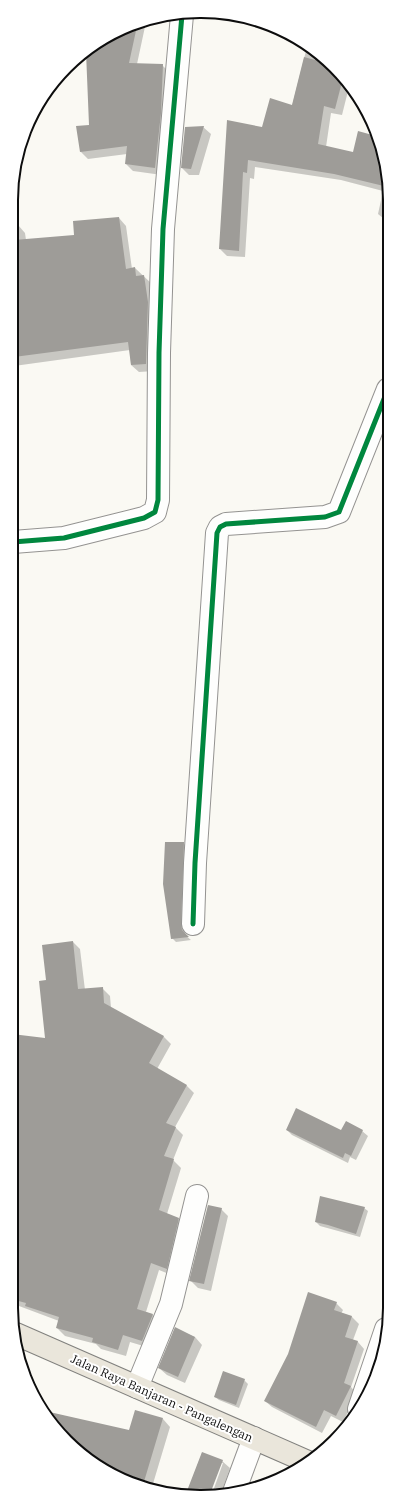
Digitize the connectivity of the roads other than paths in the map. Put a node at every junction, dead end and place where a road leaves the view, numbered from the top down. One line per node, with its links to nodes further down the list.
1 (182, 19): 3 (street)
2 (383, 402): 4 (street)
3 (18, 542)
4 (193, 924)
5 (197, 1196): 7 (street)
6 (21, 1336): 7 (main road, Jalan Raya Banjaran - Pangalengan)
7 (137, 1387): 8 (main road, Jalan Raya Banjaran - Pangalengan)
8 (254, 1438): 9 (main road, Jalan Raya Banjaran - Pangalengan); 10 (street)
9 (302, 1459)
10 (236, 1486)

